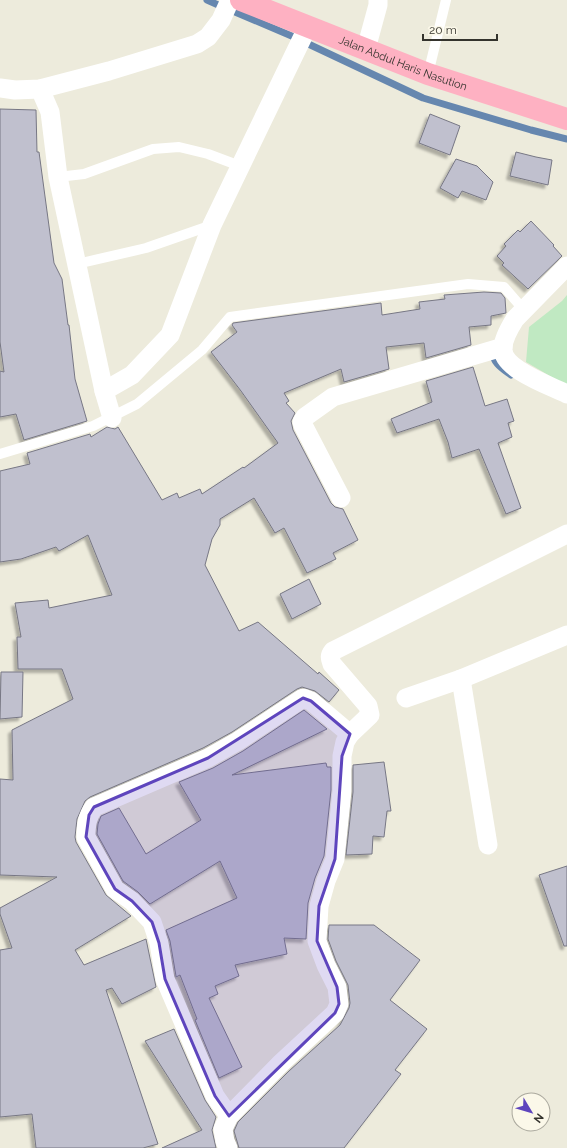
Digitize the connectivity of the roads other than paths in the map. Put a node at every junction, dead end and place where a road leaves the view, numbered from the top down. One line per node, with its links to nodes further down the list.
1 (230, 0): 9 (street)
2 (241, 0): 5 (highway, Jalan Abdul Haris Nasution)
3 (378, 0): 6 (street)
4 (446, 0): 7 (lane)
5 (308, 26): 6 (highway, Jalan Abdul Haris Nasution); 11 (street)
6 (366, 49): 7 (highway, Jalan Abdul Haris Nasution)
7 (428, 74): 10 (highway, Jalan Abdul Haris Nasution)
8 (0, 88): 9 (street)
9 (40, 89): 12 (street)
10 (567, 119)
11 (240, 166): 12 (lane); 13 (street)
12 (58, 177): 14 (street)
13 (212, 225): 14 (lane); 18 (street)
14 (77, 264): 18 (street)
15 (567, 266): 16 (street)
16 (524, 310): 17 (street); 20 (lane)
17 (503, 347): 19 (street); 22 (street)
18 (104, 391): 20 (street)
19 (567, 394)
20 (112, 418): 21 (lane)
21 (0, 454)
22 (341, 498)
23 (567, 534): 27 (street)
24 (567, 635): 25 (street)
25 (461, 679): 26 (street); 28 (street)
26 (406, 698)
27 (350, 734): 29 (street); 29 (street)
28 (488, 844)
29 (229, 1116): 30 (street)
30 (228, 1148)

